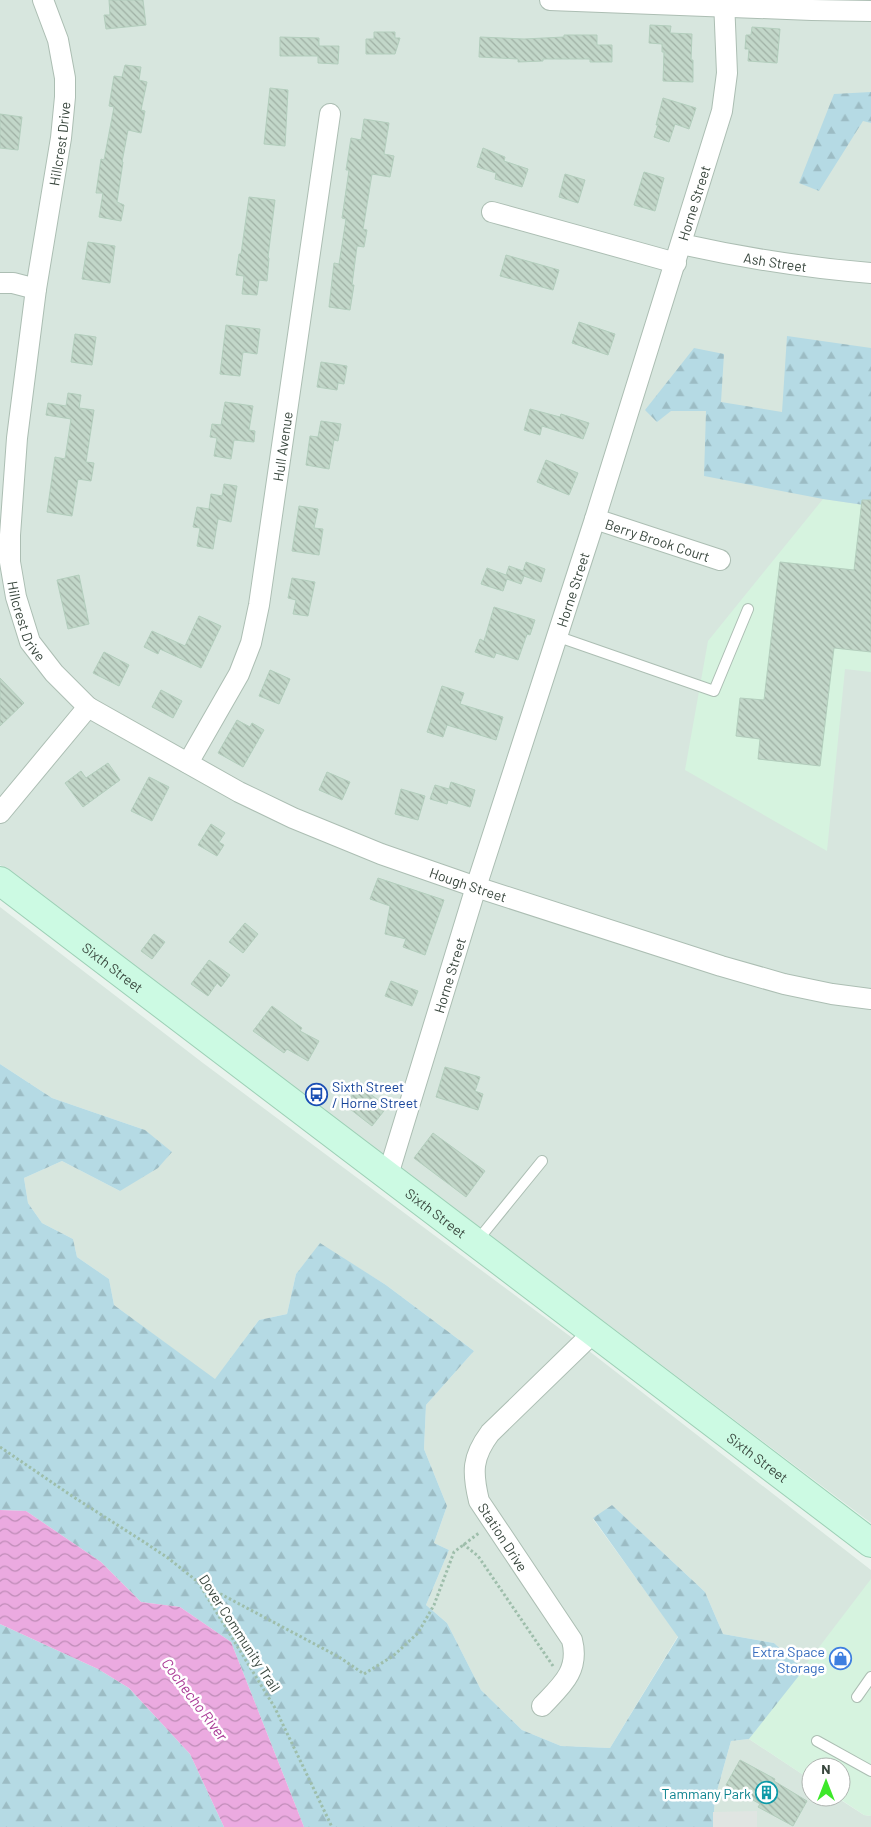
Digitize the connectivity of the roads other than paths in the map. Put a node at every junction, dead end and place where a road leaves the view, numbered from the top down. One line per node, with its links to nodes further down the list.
1 (42, 0): 11 (street, Hillcrest Drive)
2 (550, 0): 3 (street)
3 (724, 3): 4 (street); 7 (street, Horne Street)
4 (871, 11)
5 (330, 114): 17 (street, Hull Avenue)
6 (492, 212): 8 (street)
7 (682, 244): 8 (street, Horne Street); 9 (street, Ash Street)
8 (676, 263): 12 (street, Horne Street)
9 (871, 274)
10 (0, 283): 11 (street)
11 (36, 290): 16 (street, Hillcrest Drive)
12 (595, 520): 13 (street, Berry Brook Court); 15 (street, Horne Street)
13 (720, 560)
14 (748, 609): 15 (lane)
15 (556, 636): 20 (street, Horne Street)
16 (88, 707): 17 (street, Hough Street); 18 (street)
17 (188, 763): 20 (street, Hough Street)
18 (0, 813)
19 (0, 882): 23 (main road, Sixth Street)
20 (476, 887): 21 (street, Hough Street); 23 (street, Horne Street)
21 (871, 999)
22 (542, 1161): 24 (lane)
23 (388, 1174): 24 (main road, Sixth Street)
24 (477, 1242): 25 (main road, Sixth Street)
25 (595, 1331): 26 (main road, Sixth Street); 29 (street, Station Drive)
26 (871, 1542)
27 (871, 1677): 28 (lane)
28 (857, 1697)
29 (542, 1706)
30 (817, 1741): 31 (lane)
31 (871, 1771)

